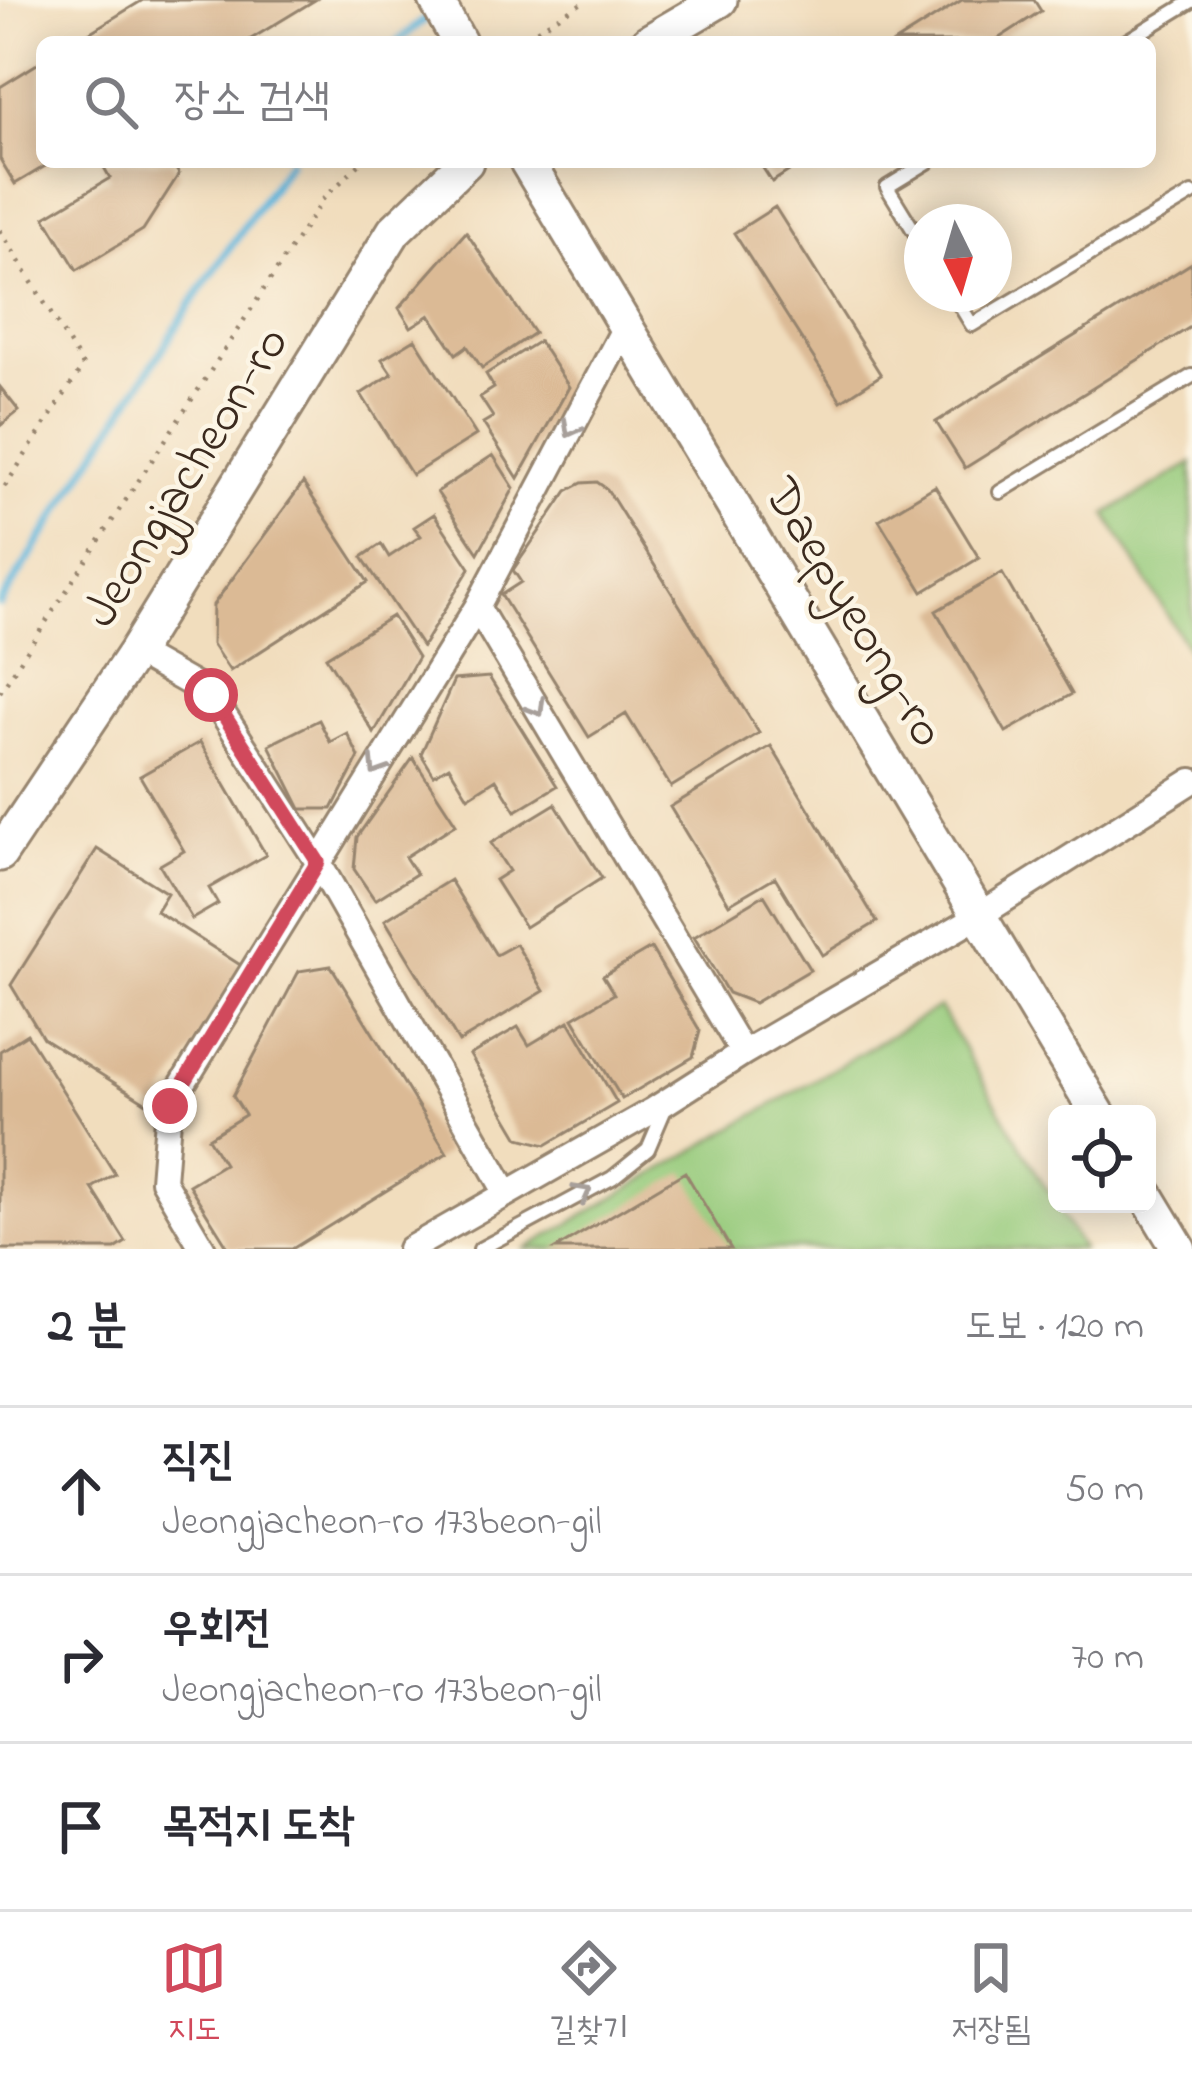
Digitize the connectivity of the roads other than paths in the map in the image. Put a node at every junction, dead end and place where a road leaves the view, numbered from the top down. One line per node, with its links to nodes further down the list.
1 (436, 0): 4 (street)
2 (720, 0): 5 (street)
3 (1192, 1): 6 (lane)
4 (456, 36)
5 (658, 36)
6 (1135, 36)
7 (460, 168): 19 (street, Jeongjacheon-ro)
8 (531, 168): 15 (street, Daepyeong-ro)
9 (918, 168): 11 (lane)
10 (1192, 194): 12 (lane)
11 (904, 215)
12 (1012, 301)
13 (964, 312): 14 (lane)
14 (994, 312)
15 (626, 325): 18 (street, one-way to 18); 23 (street, Daepyeong-ro)
16 (1192, 376): 17 (lane)
17 (1000, 492)
18 (477, 607): 22 (street, one-way to 22); 24 (street, one-way to 24)
19 (135, 652): 21 (street, Jeongjacheon-ro); 22 (street)
20 (1192, 782): 23 (street)
21 (0, 854)
22 (318, 862): 27 (street); 29 (street)
23 (980, 916): 24 (street); 26 (street, Daepyeong-ro)
24 (743, 1053): 25 (street)
25 (669, 1100): 27 (street); 31 (lane, one-way to 25)
26 (1093, 1105)
27 (506, 1192): 30 (street)
28 (1156, 1211): 32 (street)
29 (202, 1249)
30 (410, 1249)
31 (480, 1249)
32 (1179, 1249)

